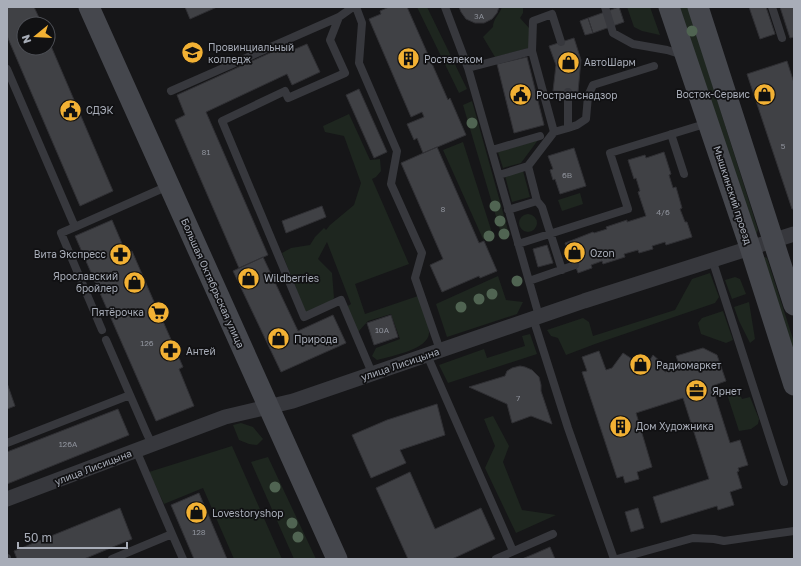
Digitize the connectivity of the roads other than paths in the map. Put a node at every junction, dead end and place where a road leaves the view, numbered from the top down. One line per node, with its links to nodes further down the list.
1 (89, 7): 28 (main road, Большая Октябрьская улица)
2 (354, 7): 9 (lane); 45 (lane)
3 (445, 7): 15 (lane)
4 (605, 7): 13 (lane)
5 (669, 7): 13 (main road, Мышкинский проезд)
6 (698, 7): 34 (main road)
7 (772, 7): 10 (lane)
8 (552, 10): 11 (lane); 12 (lane)
9 (339, 17): 17 (lane); 46 (lane)
10 (782, 38)
11 (561, 42)
12 (532, 51): 15 (lane); 21 (lane)
13 (686, 56): 19 (main road, Мышкинский проезд)
14 (654, 66): 20 (lane)
15 (468, 68): 24 (lane)
16 (7, 69): 31 (lane)
17 (171, 91)
18 (568, 92): 20 (lane)
19 (709, 122): 22 (lane); 36 (main road, Мышкинский проезд)
20 (568, 128): 21 (lane)
21 (554, 132): 25 (lane)
22 (671, 134): 26 (lane); 32 (lane)
23 (540, 136): 24 (lane)
24 (492, 150): 27 (lane)
25 (528, 166): 27 (lane); 29 (lane)
26 (684, 174)
27 (499, 175): 30 (lane)
28 (169, 185): 31 (lane); 49 (main road, Большая Октябрьская улица)
29 (537, 201): 30 (lane); 32 (lane)
30 (508, 210): 35 (lane)
31 (74, 227): 43 (lane)
32 (551, 234): 35 (lane); 39 (lane)
33 (794, 234): 34 (street, улица Лисицына)
34 (773, 240): 36 (street, улица Лисицына); 41 (main road)
35 (518, 244): 40 (lane)
36 (750, 247): 37 (street, улица Лисицына); 47 (main road, Мышкинский проезд)
37 (712, 259): 42 (street, улица Лисицына); 53 (lane)
38 (575, 266): 39 (lane)
39 (562, 270): 40 (lane)
40 (529, 281): 42 (lane)
41 (794, 305)
42 (536, 317): 45 (street, улица Лисицына); 63 (lane)
43 (102, 330)
44 (106, 340): 48 (lane)
45 (433, 352): 46 (street, улица Лисицына); 58 (lane)
46 (372, 373): 49 (street, улица Лисицына)
47 (794, 385)
48 (130, 395): 50 (lane); 51 (lane)
49 (268, 406): 51 (street, улица Лисицына); 61 (main road, Большая Октябрьская улица)
50 (7, 443)
51 (152, 444): 52 (street, улица Лисицына)
52 (136, 450): 54 (street, улица Лисицына); 56 (lane)
53 (784, 482)
54 (7, 499)
55 (794, 531): 63 (lane)
56 (172, 534): 59 (lane); 60 (lane)
57 (552, 534): 58 (lane)
58 (513, 551): 62 (lane)
59 (112, 559)
60 (183, 559)
61 (337, 559)
62 (496, 559)
63 (616, 559)

